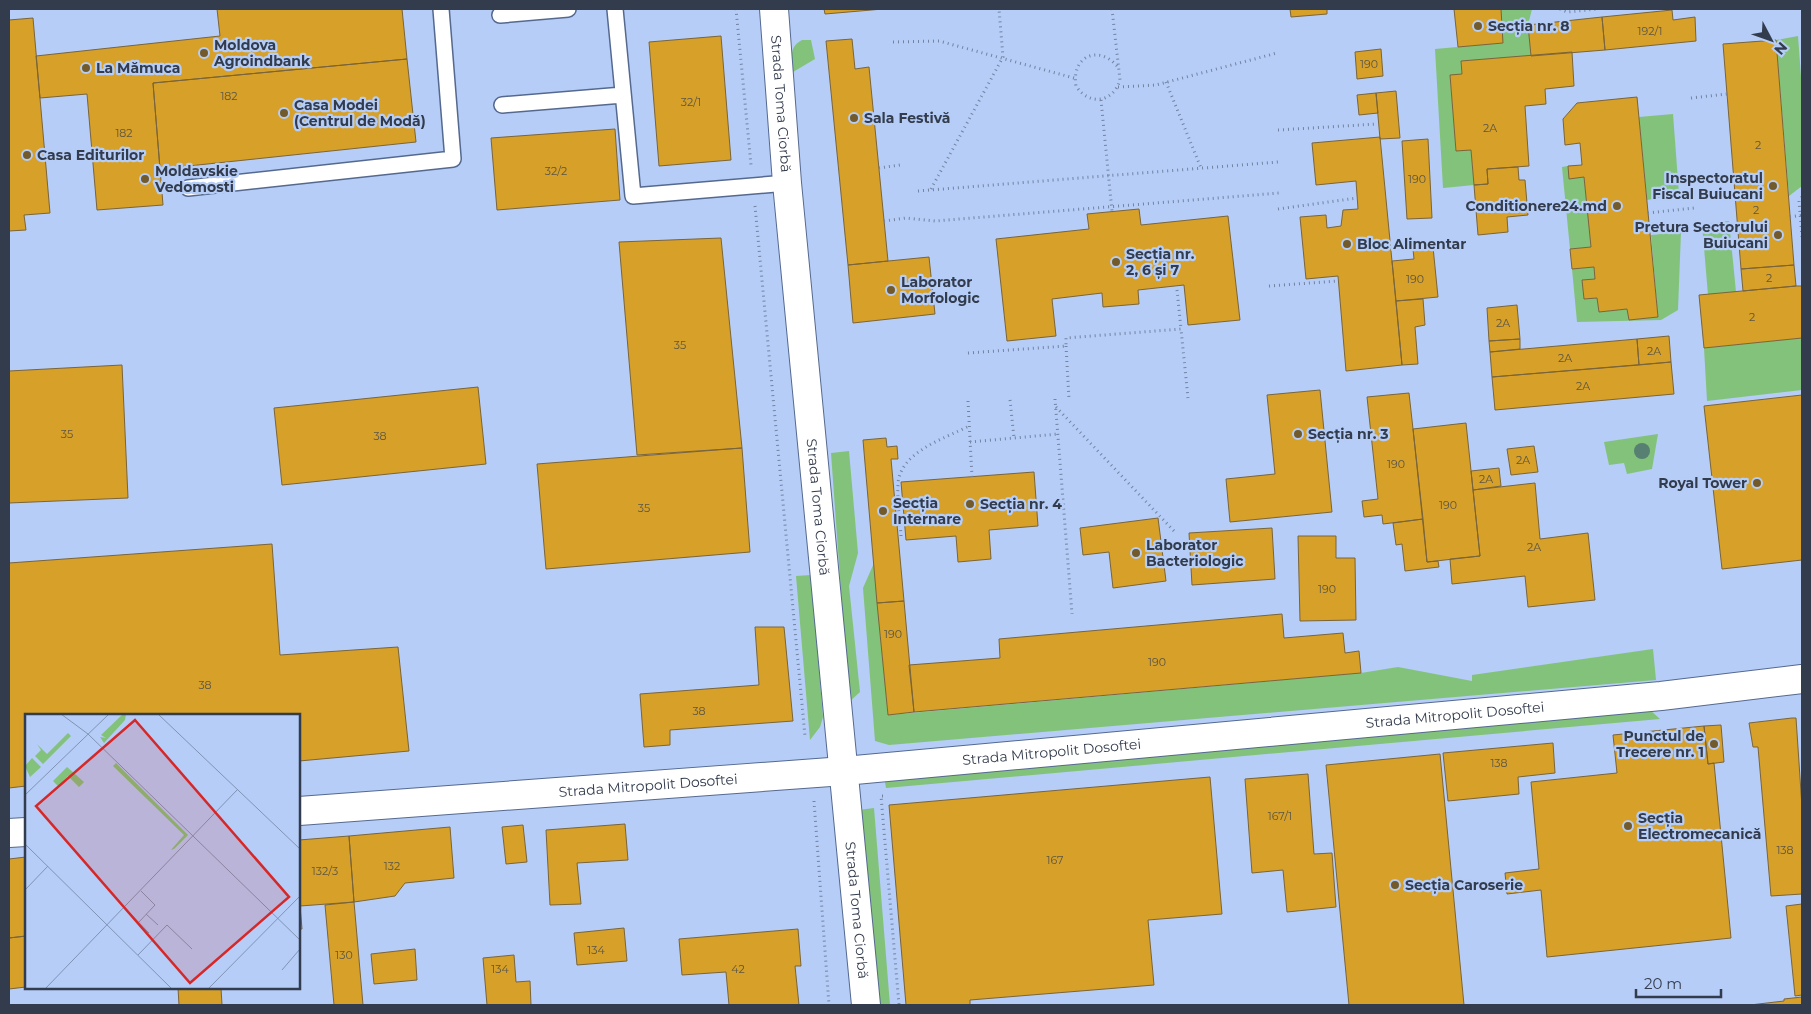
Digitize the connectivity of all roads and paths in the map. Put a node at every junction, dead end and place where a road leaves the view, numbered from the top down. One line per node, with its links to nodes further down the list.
1 (441, 9): 32 (lane)
2 (568, 9): 10 (lane)
3 (615, 9): 19 (lane)
4 (736, 9): 31 (path)
5 (774, 9): 30 (street, Strada Toma Ciorbă)
6 (998, 9): 13 (path)
7 (1112, 9): 14 (path)
8 (1560, 9): 9 (path)
9 (1598, 9)
10 (500, 15)
11 (893, 42): 13 (path)
12 (1276, 53): 16 (path)
13 (1003, 57): 15 (path); 33 (path)
14 (1117, 66): 15 (path); 17 (path)
15 (1074, 78): 21 (path)
16 (1166, 82): 17 (path); 28 (path)
17 (1118, 86): 21 (path)
18 (1727, 94): 20 (path)
19 (623, 95): 22 (lane); 31 (lane)
20 (1691, 98)
21 (1101, 100): 29 (path)
22 (502, 105)
23 (1377, 124): 24 (path)
24 (1278, 130)
25 (1278, 162): 28 (path)
26 (900, 165): 27 (path)
27 (879, 168)
28 (1201, 168): 29 (path)
29 (1109, 175): 33 (path); 38 (path)
30 (787, 183): 31 (lane); 69 (street, Strada Toma Ciorbă)
31 (753, 186): 68 (path)
32 (188, 188)
33 (931, 190): 34 (path)
34 (918, 191)
35 (1279, 193): 38 (path)
36 (1802, 197): 43 (path)
37 (1357, 198): 40 (path)
38 (1112, 206): 41 (path); 45 (path)
39 (1694, 208): 42 (path)
40 (1278, 209)
41 (1112, 211)
42 (1648, 213)
43 (1801, 215): 44 (path); 46 (path)
44 (1790, 217)
45 (884, 221)
46 (1802, 238)
47 (1338, 281): 48 (path)
48 (1269, 286)
49 (1177, 290): 50 (path)
50 (1181, 328): 51 (path); 53 (path)
51 (1066, 346): 52 (path); 54 (path)
52 (968, 353)
53 (1188, 398)
54 (1069, 399)
55 (1010, 400): 61 (path)
56 (1055, 400): 58 (path)
57 (968, 401): 59 (path)
58 (1055, 407): 60 (path); 64 (path)
59 (969, 426): 62 (path); 65 (path)
60 (1058, 434): 61 (path); 66 (path)
61 (1014, 438): 62 (path)
62 (970, 442): 63 (path)
63 (972, 477)
64 (1174, 530)
65 (902, 536)
66 (1072, 614)
67 (1802, 678): 69 (street, Strada Mitropolit Dosoftei)
68 (805, 736)
69 (844, 771): 72 (street, Strada Mitropolit Dosoftei); 76 (street, Strada Toma Ciorbă)
70 (813, 796): 75 (path)
71 (881, 796): 77 (path)
72 (300, 812)
73 (25, 832): 74 (street)
74 (9, 833)
75 (829, 1005)
76 (866, 1005)
77 (899, 1005)

